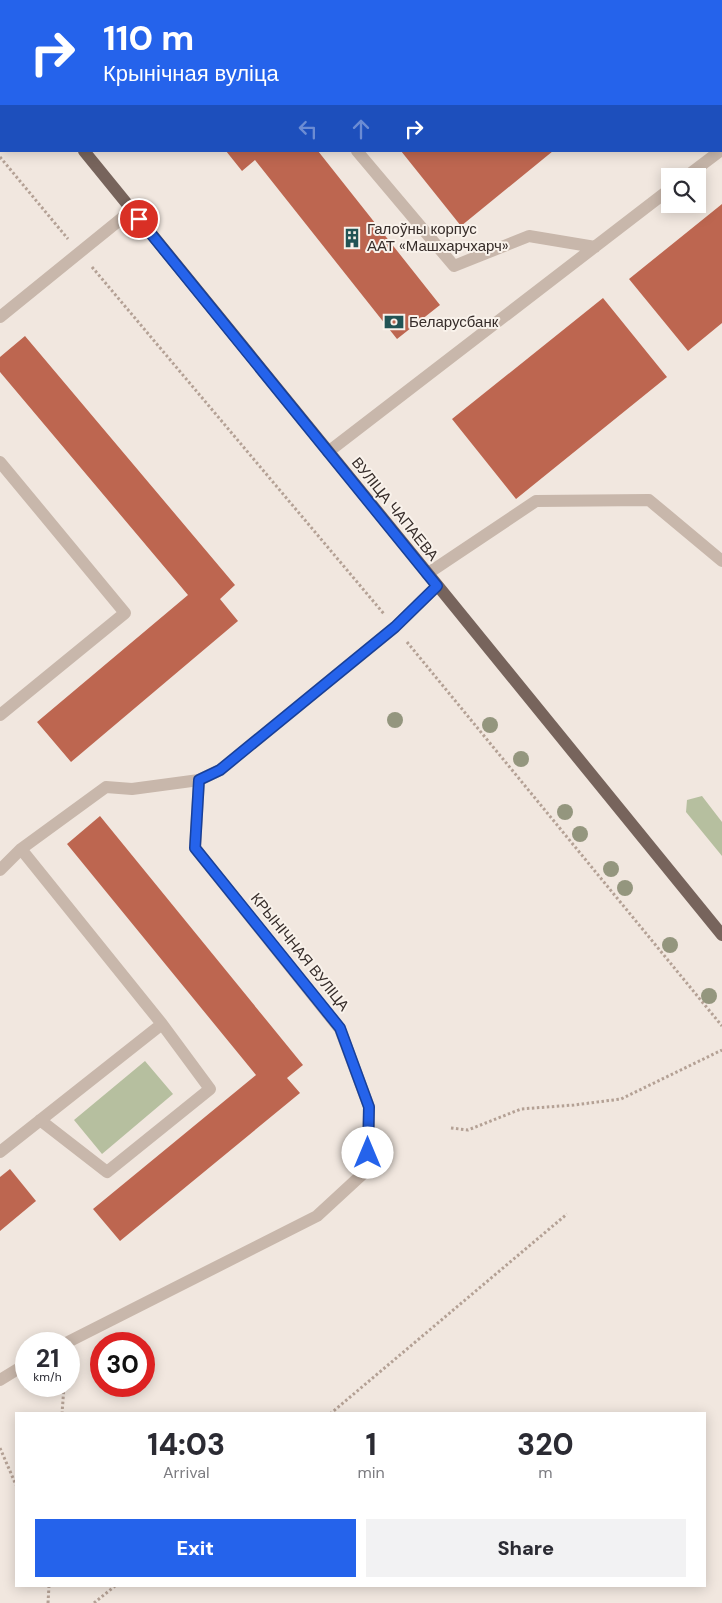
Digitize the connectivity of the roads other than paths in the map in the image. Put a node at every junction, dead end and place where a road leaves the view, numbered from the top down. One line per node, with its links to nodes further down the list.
1 (85, 152): 6 (main road, ВУЛІЦА ЧАПАЕВА)
2 (358, 152): 7 (street)
3 (718, 152): 4 (street)
4 (697, 168)
5 (661, 196): 7 (street)
6 (132, 210): 8 (street); 9 (main road, ВУЛІЦА ЧАПАЕВА)
7 (594, 247): 9 (street)
8 (0, 317)
9 (328, 452): 12 (main road, ВУЛІЦА ЧАПАЕВА)
10 (0, 462): 14 (street)
11 (722, 561): 12 (street)
12 (427, 574): 13 (main road, ВУЛІЦА ЧАПАЕВА)
13 (437, 586): 15 (street); 18 (main road, ВУЛІЦА ЧАПАЕВА)
14 (0, 715)
15 (199, 780): 16 (street); 22 (street, КРЫНІЧНАЯ ВУЛІЦА)
16 (21, 849): 17 (street); 19 (street)
17 (0, 870)
18 (722, 935)
19 (162, 1024): 20 (street); 20 (street)
20 (40, 1120): 21 (street)
21 (0, 1152)
22 (80, 1336)
23 (15, 1371): 24 (street)
24 (0, 1380)

